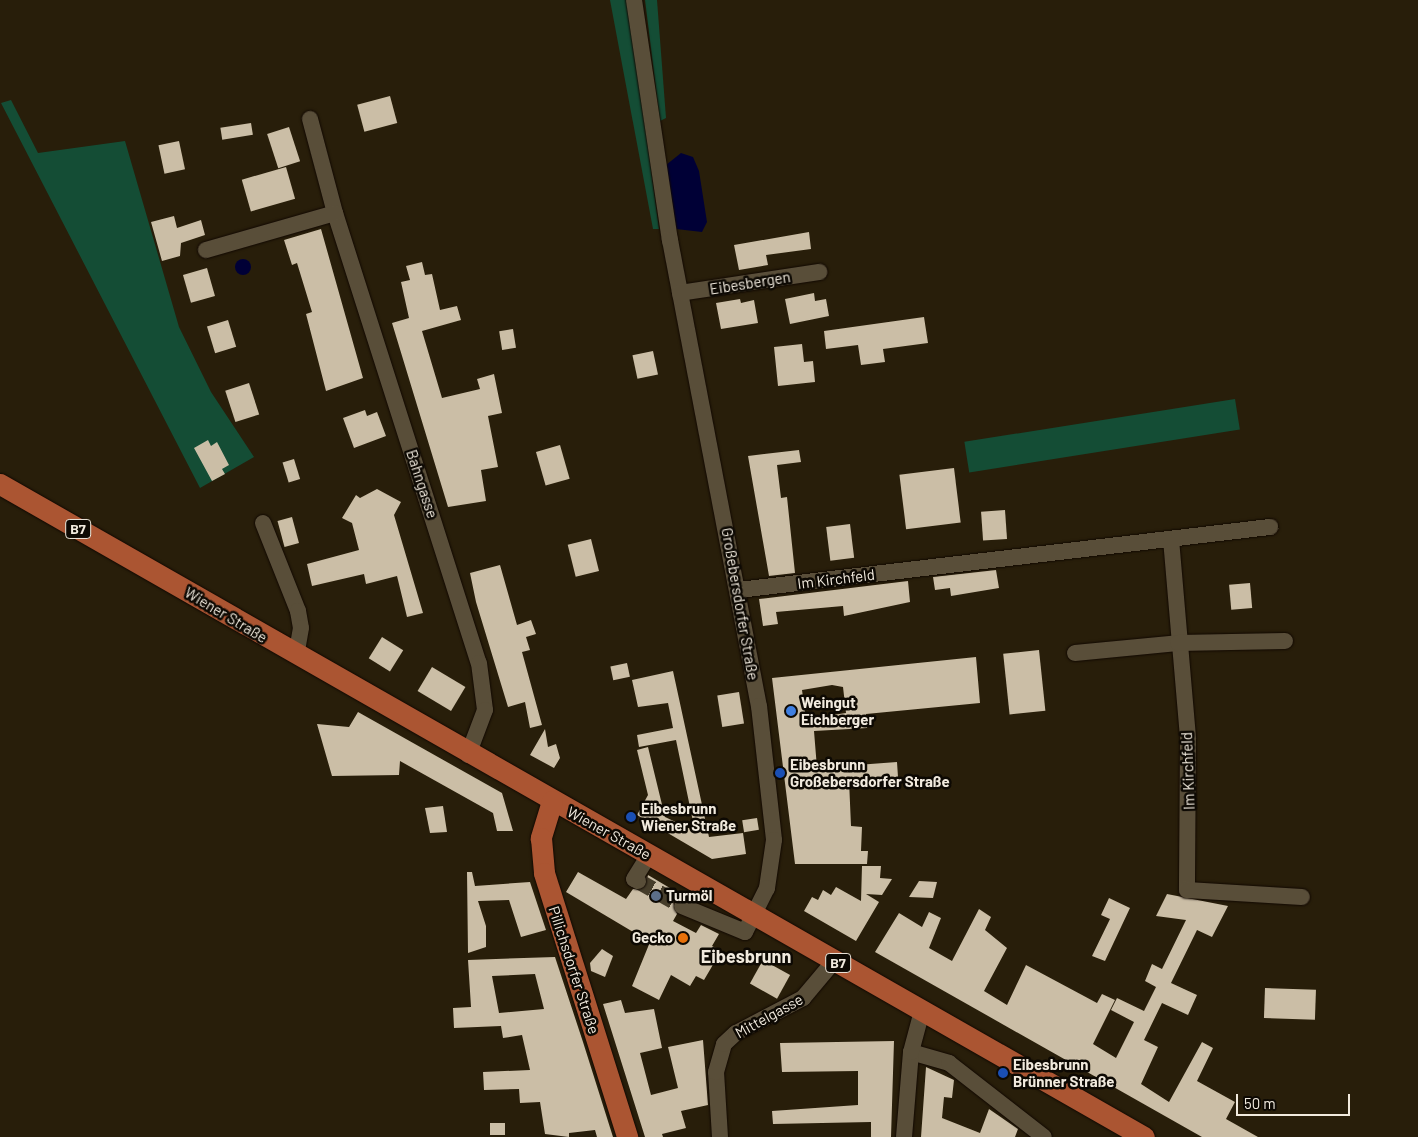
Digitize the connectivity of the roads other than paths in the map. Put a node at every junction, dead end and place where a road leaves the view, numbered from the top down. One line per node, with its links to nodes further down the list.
1 (634, 0): 6 (street, Großebersdorfer Straße)
2 (310, 119): 3 (street, Bahngasse)
3 (335, 213): 4 (street); 16 (street, Bahngasse)
4 (206, 250)
5 (819, 272): 6 (street, Eibesbergen)
6 (680, 293): 11 (street, Großebersdorfer Straße)
7 (0, 484): 15 (main road, Wiener Straße / B7)
8 (263, 523): 15 (street)
9 (1270, 527): 10 (street, Im Kirchfeld)
10 (1171, 539): 11 (street, Im Kirchfeld); 13 (street, Im Kirchfeld)
11 (739, 590): 22 (street, Großebersdorfer Straße)
12 (1285, 641): 13 (street)
13 (1178, 643): 14 (street); 20 (street, Im Kirchfeld)
14 (1074, 653)
15 (296, 656): 16 (main road, Wiener Straße / B7)
16 (468, 755): 17 (main road, Wiener Straße / B7)
17 (552, 801): 18 (main road, Wiener Straße / B7); 26 (main road, Pillichsdorfer Straße)
18 (649, 855): 19 (street); 22 (main road, Wiener Straße / B7)
19 (638, 881)
20 (1302, 897)
21 (682, 906): 22 (street)
22 (751, 921): 23 (main road, Wiener Straße / B7)
23 (834, 960): 24 (main road, Wiener Straße / B7); 27 (street, Mittelgasse)
24 (922, 1011): 25 (street); 30 (main road, B7)
25 (911, 1052): 28 (street); 29 (street)
26 (627, 1137)
27 (720, 1137)
28 (904, 1137)
29 (1044, 1137)
30 (1144, 1137)

